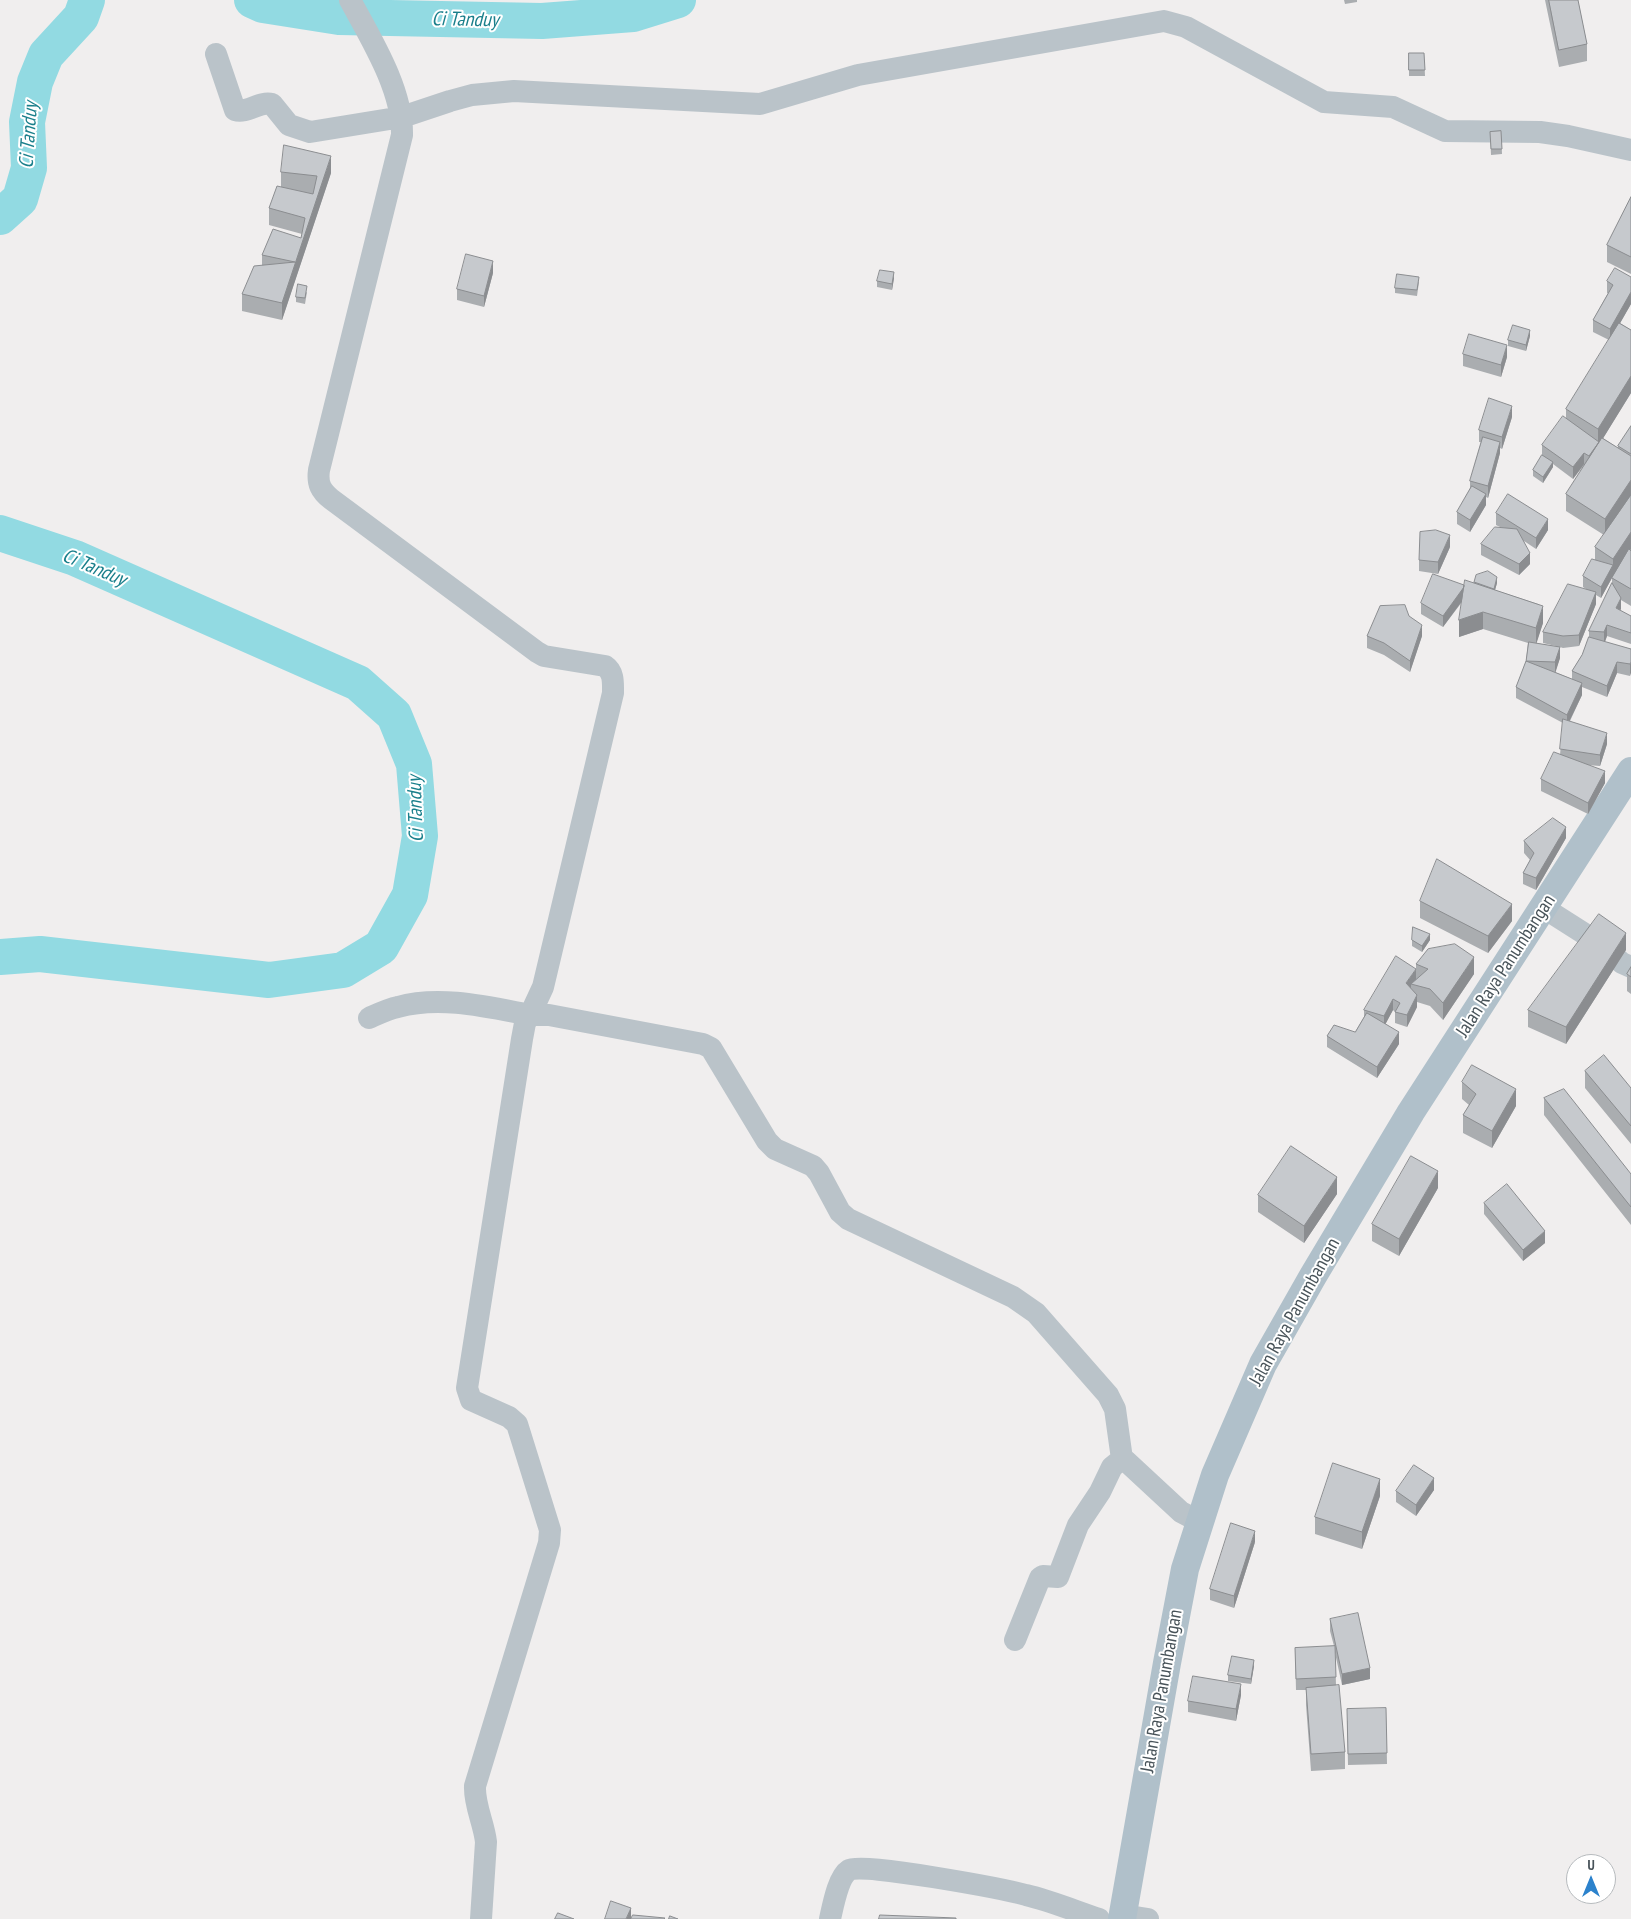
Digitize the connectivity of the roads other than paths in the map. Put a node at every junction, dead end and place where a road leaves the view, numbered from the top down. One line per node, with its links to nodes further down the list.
1 (350, 0): 3 (street)
2 (216, 54): 3 (street)
3 (402, 118): 4 (street); 8 (street)
4 (1631, 150)
5 (1631, 771): 6 (main road, Jalan Raya Panumbangan)
6 (1544, 908): 7 (street); 11 (main road, Jalan Raya Panumbangan)
7 (1631, 967)
8 (530, 1015): 9 (street); 10 (street); 14 (street)
9 (369, 1018)
10 (1122, 1459): 11 (street); 12 (street)
11 (1200, 1522): 13 (main road, Jalan Raya Panumbangan)
12 (1015, 1640)
13 (1123, 1918): 15 (street)
14 (481, 1919)
15 (830, 1919)

